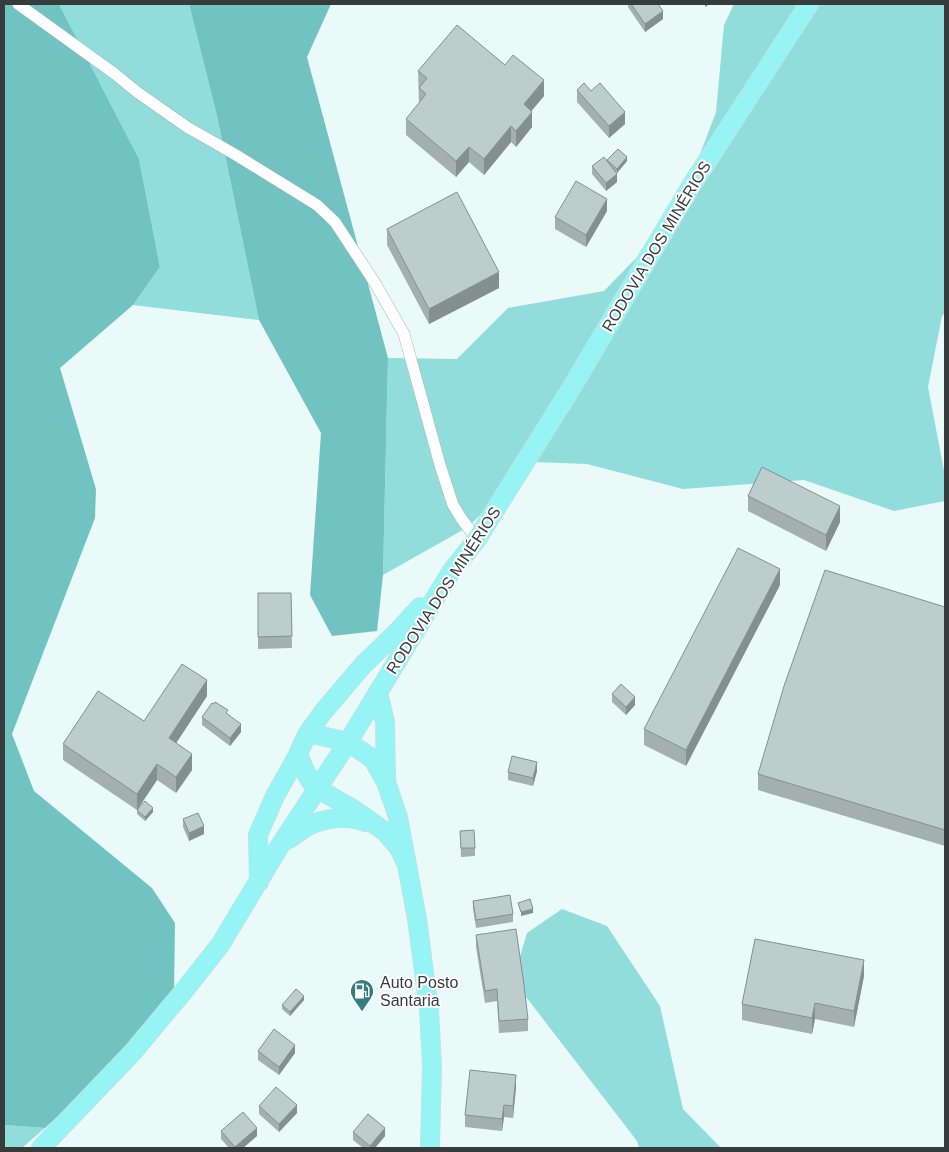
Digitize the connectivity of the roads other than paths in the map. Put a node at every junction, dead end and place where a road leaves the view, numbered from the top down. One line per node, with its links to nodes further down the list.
1 (18, 4): 3 (street)
2 (809, 4): 3 (main road, RODOVIA DOS MINÉRIOS)
3 (477, 539): 4 (main road, RODOVIA DOS MINÉRIOS)
4 (451, 572): 5 (main road, RODOVIA DOS MINÉRIOS); 6 (main road)
5 (378, 692): 7 (main road, RODOVIA DOS MINÉRIOS); 9 (main road)
6 (308, 734): 7 (main road); 8 (main road)
7 (348, 742): 9 (main road); 10 (main road, RODOVIA DOS MINÉRIOS)
8 (298, 755): 10 (main road); 14 (main road)
9 (386, 782): 13 (main road)
10 (318, 789): 11 (main road); 12 (main road, RODOVIA DOS MINÉRIOS)
11 (384, 831): 12 (main road); 13 (main road)
12 (282, 844): 14 (main road, RODOVIA DOS MINÉRIOS)
13 (406, 863): 16 (main road)
14 (259, 882): 15 (main road, RODOVIA DOS MINÉRIOS)
15 (41, 1148)
16 (430, 1148)

